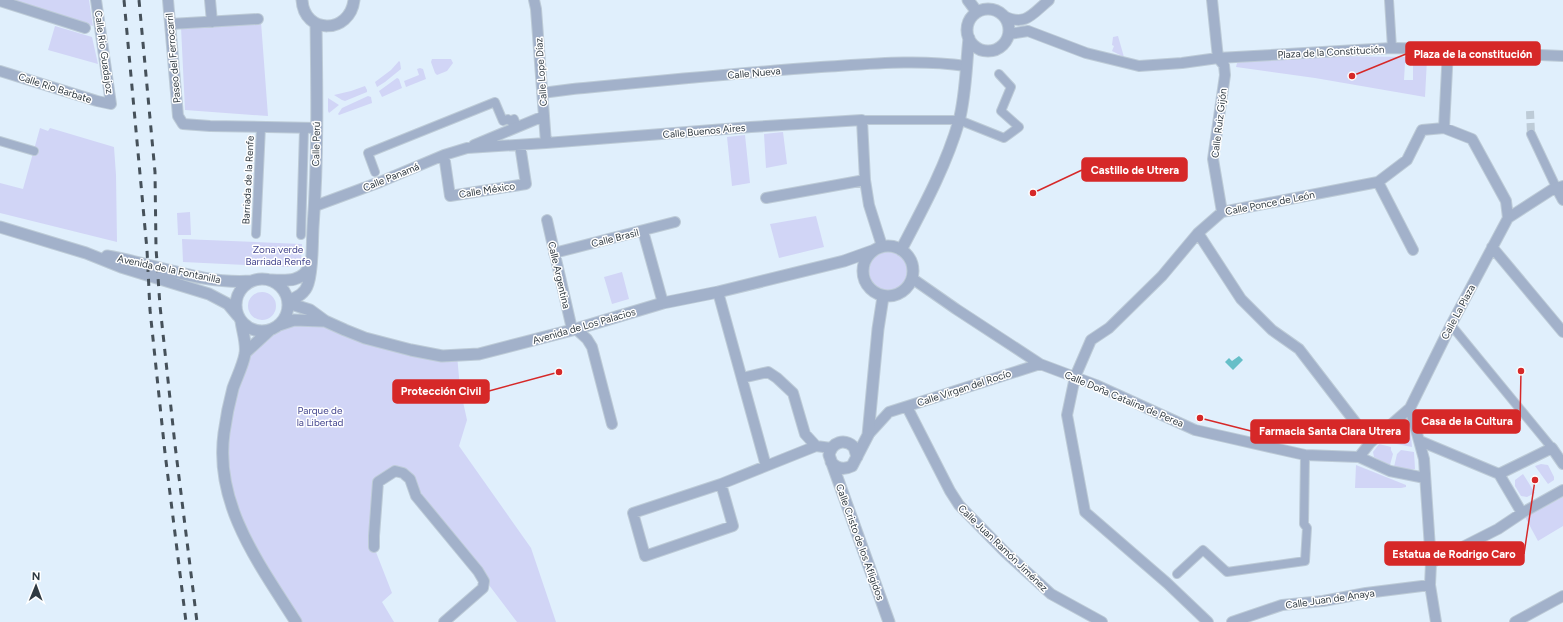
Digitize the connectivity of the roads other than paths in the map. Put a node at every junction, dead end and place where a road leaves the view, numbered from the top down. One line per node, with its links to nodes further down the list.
1 (96, 0): 33 (street, Calle Rio Guadajoz)
2 (168, 0): 18 (street, Paseo del Ferrocarril)
3 (210, 0): 17 (street)
4 (302, 0): 19 (street)
5 (354, 0): 19 (street)
6 (534, 0): 32 (street, Calle Lope Díaz)
7 (968, 0): 13 (street)
8 (992, 0): 14 (street)
9 (1050, 0): 16 (street)
10 (1212, 0): 28 (street, Calle Ruiz Gijón)
11 (1389, 0): 24 (street)
12 (0, 1): 20 (street)
13 (979, 8): 14 (street); 23 (street)
14 (1002, 14): 16 (street); 22 (street)
15 (258, 19): 17 (street)
16 (1024, 20): 21 (street)
17 (212, 22): 18 (street)
18 (170, 24): 37 (street, Paseo del Ferrocarril)
19 (316, 24): 39 (street, Calle Perú)
20 (85, 28)
21 (1028, 31): 22 (street); 28 (street, Plaza de la Constitución)
22 (1009, 34): 26 (street)
23 (969, 38): 26 (street); 29 (street)
24 (1392, 48): 25 (street, Plaza de la Constitución); 28 (street, Plaza de la Constitución)
25 (1448, 49): 27 (street, Plaza de la Constitución); 40 (street)
26 (985, 51): 29 (street)
27 (1563, 56)
28 (1218, 58): 56 (street, Calle Ruiz Gijón)
29 (966, 66): 32 (street, Calle Nueva); 36 (street)
30 (0, 71): 33 (street, Calle Rio Barbate)
31 (999, 74): 36 (street)
32 (542, 93): 34 (street, Calle Lope Díaz)
33 (111, 104)
34 (544, 116): 38 (street, Calle Panamá); 44 (street, Calle Lope Díaz)
35 (862, 120): 36 (street); 44 (street, Calle Buenos Aires); 50 (street)
36 (959, 120): 67 (street)
37 (261, 127): 41 (street); 63 (street, Barriada de la Renfe)
38 (517, 127): 46 (street, Calle Panamá); 49 (street)
39 (316, 128): 41 (street); 55 (street, Calle Perú)
40 (1444, 128): 51 (street, Calle Ponce de León); 57 (street)
41 (304, 129): 64 (street)
42 (1531, 134): 52 (street)
43 (0, 141): 47 (street)
44 (546, 143): 45 (street, Calle Panamá)
45 (520, 144): 46 (street, Calle Panamá); 48 (street, Calle México)
46 (467, 148): 48 (street, Calle Panamá)
47 (34, 151)
48 (444, 155): 49 (street, Calle Panamá)
49 (377, 177): 55 (street, Calle Panamá)
50 (865, 180): 53 (street); 66 (street)
51 (1378, 182): 56 (street, Calle Ponce de León); 68 (street)
52 (1560, 186): 54 (street); 57 (street)
53 (766, 198)
54 (1563, 200)
55 (314, 206): 72 (street, Calle Perú)
56 (1222, 212): 62 (street, Calle Ponce de León)
57 (1508, 218): 65 (street, Calle La Plaza)
58 (547, 220): 70 (street, Calle Argentina)
59 (675, 222): 61 (street, Calle Brasil)
60 (0, 227): 69 (street, Avenida de la Fontanilla)
61 (643, 231): 70 (street, Calle Brasil); 81 (street)
62 (1198, 233): 91 (street, Calle Ponce de León); 96 (street)
63 (256, 234)
64 (301, 235)
65 (1492, 248): 85 (street, Calle La Plaza); 88 (street)
66 (877, 249): 67 (street); 71 (street, Avenida de Los Palacios); 73 (street)
67 (901, 250): 74 (street)
68 (1413, 250)
69 (86, 253): 76 (street, Avenida de la Fontanilla); 83 (street, Avenida de la Fontanilla)
70 (554, 253): 87 (street, Calle Argentina)
71 (844, 261): 73 (street); 78 (street, Avenida de Los Palacios)
72 (311, 264): 75 (street); 77 (street, Calle Perú)
73 (863, 267): 79 (street)
74 (913, 279): 79 (street); 90 (street, Calle Doña Catalina de Perea)
75 (271, 280): 76 (street); 80 (street)
76 (252, 281): 83 (street)
77 (306, 290): 80 (street); 82 (street)
78 (718, 292): 81 (street, Avenida de Los Palacios); 92 (street)
79 (883, 297): 97 (street)
80 (288, 302): 82 (street, Avenida de Los Palacios); 86 (street)
81 (663, 303): 87 (street, Avenida de Los Palacios)
82 (310, 310): 84 (street, Avenida de Los Palacios)
83 (240, 318): 86 (street); 89 (street)
84 (325, 321): 86 (street, Avenida de Los Palacios); 87 (street, Avenida de Los Palacios)
85 (1450, 325): 94 (street, Calle La Plaza); 102 (street)
86 (274, 327): 89 (street)
87 (574, 329): 95 (street)
88 (1563, 332)
89 (245, 353): 119 (street)
90 (1040, 364): 91 (street, Calle Doña Catalina de Perea); 93 (street, Calle Virgen del Rocío)
91 (1075, 377): 103 (street, Calle Doña Catalina de Perea); 123 (street, Calle Ponce de León)
92 (742, 378): 100 (street); 108 (street)
93 (907, 407): 97 (street, Calle Virgen del Rocío); 122 (street, Calle Juan Ramón Jiménez)
94 (1410, 408): 99 (street); 105 (street)
95 (612, 424)
96 (1359, 427)
97 (868, 435): 98 (street); 104 (street)
98 (845, 441): 101 (street); 104 (street)
99 (1420, 441): 109 (street); 110 (street)
100 (816, 446): 101 (street); 108 (street)
101 (831, 448): 106 (street)
102 (1552, 448): 107 (street); 109 (street)
103 (1305, 455): 105 (street, Calle Doña Catalina de Perea); 116 (street)
104 (857, 457): 106 (street)
105 (1359, 457): 110 (street)
106 (831, 462): 121 (street, Calle Cristo de los Afligidos)
107 (1563, 464)
108 (766, 466): 111 (street)
109 (1499, 474): 113 (street)
110 (1425, 478): 115 (street)
111 (721, 484): 111 (street)
112 (1563, 490): 113 (street)
113 (1522, 512): 115 (street)
114 (374, 547): 120 (street)
115 (1431, 563): 117 (street)
116 (1177, 574)
117 (1430, 585): 124 (street, Calle Juan de Anaya); 125 (street)
118 (1563, 596): 126 (street)
119 (296, 622)
120 (444, 622)
121 (889, 622)
122 (1102, 622)
123 (1208, 622)
124 (1232, 622)
125 (1436, 622)
126 (1515, 622)

